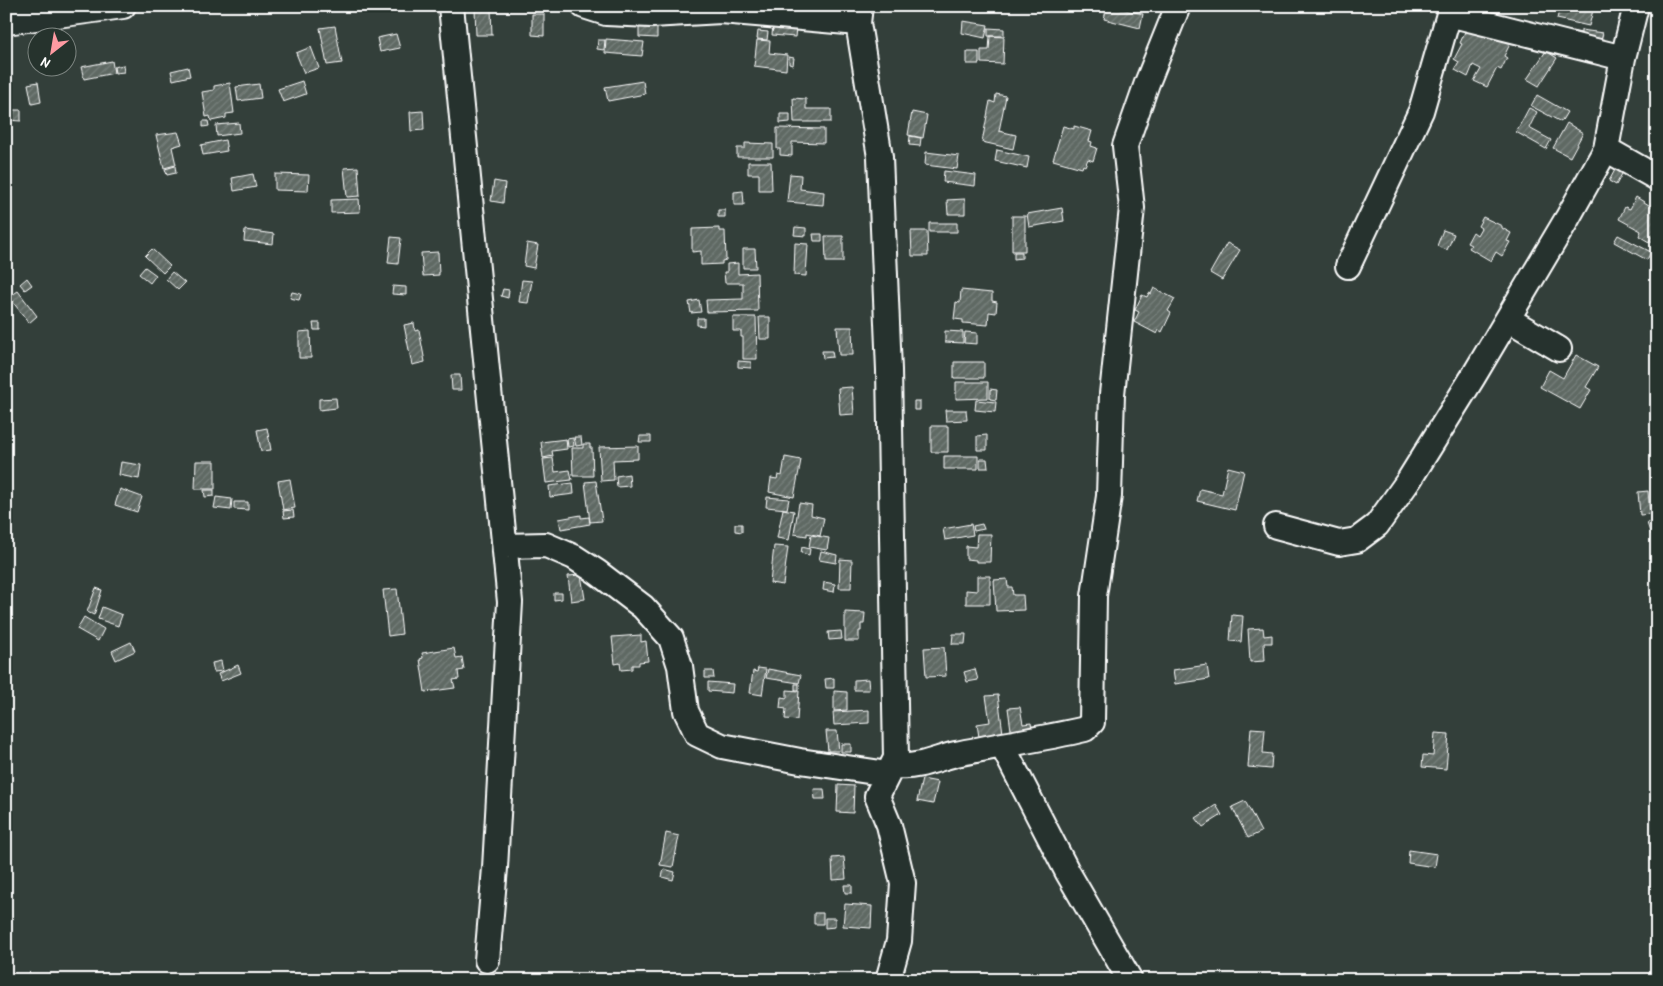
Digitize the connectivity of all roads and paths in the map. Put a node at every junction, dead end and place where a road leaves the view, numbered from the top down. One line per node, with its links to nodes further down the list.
1 (123, 6): 8 (street)
2 (451, 6): 16 (street)
3 (584, 6): 7 (street)
4 (1178, 6): 17 (street)
5 (1636, 6): 9 (street)
6 (1450, 10): 9 (street); 12 (street)
7 (859, 14): 18 (street)
8 (6, 22)
9 (1623, 58): 10 (street)
10 (1606, 150): 11 (street); 13 (street)
11 (1657, 178)
12 (1348, 266)
13 (1508, 319): 14 (street); 15 (street)
14 (1559, 349)
15 (1276, 526)
16 (505, 546): 18 (street); 19 (street)
17 (1002, 745): 18 (street); 21 (street)
18 (892, 766): 20 (street)
19 (486, 960)
20 (888, 980)
21 (1130, 980)

